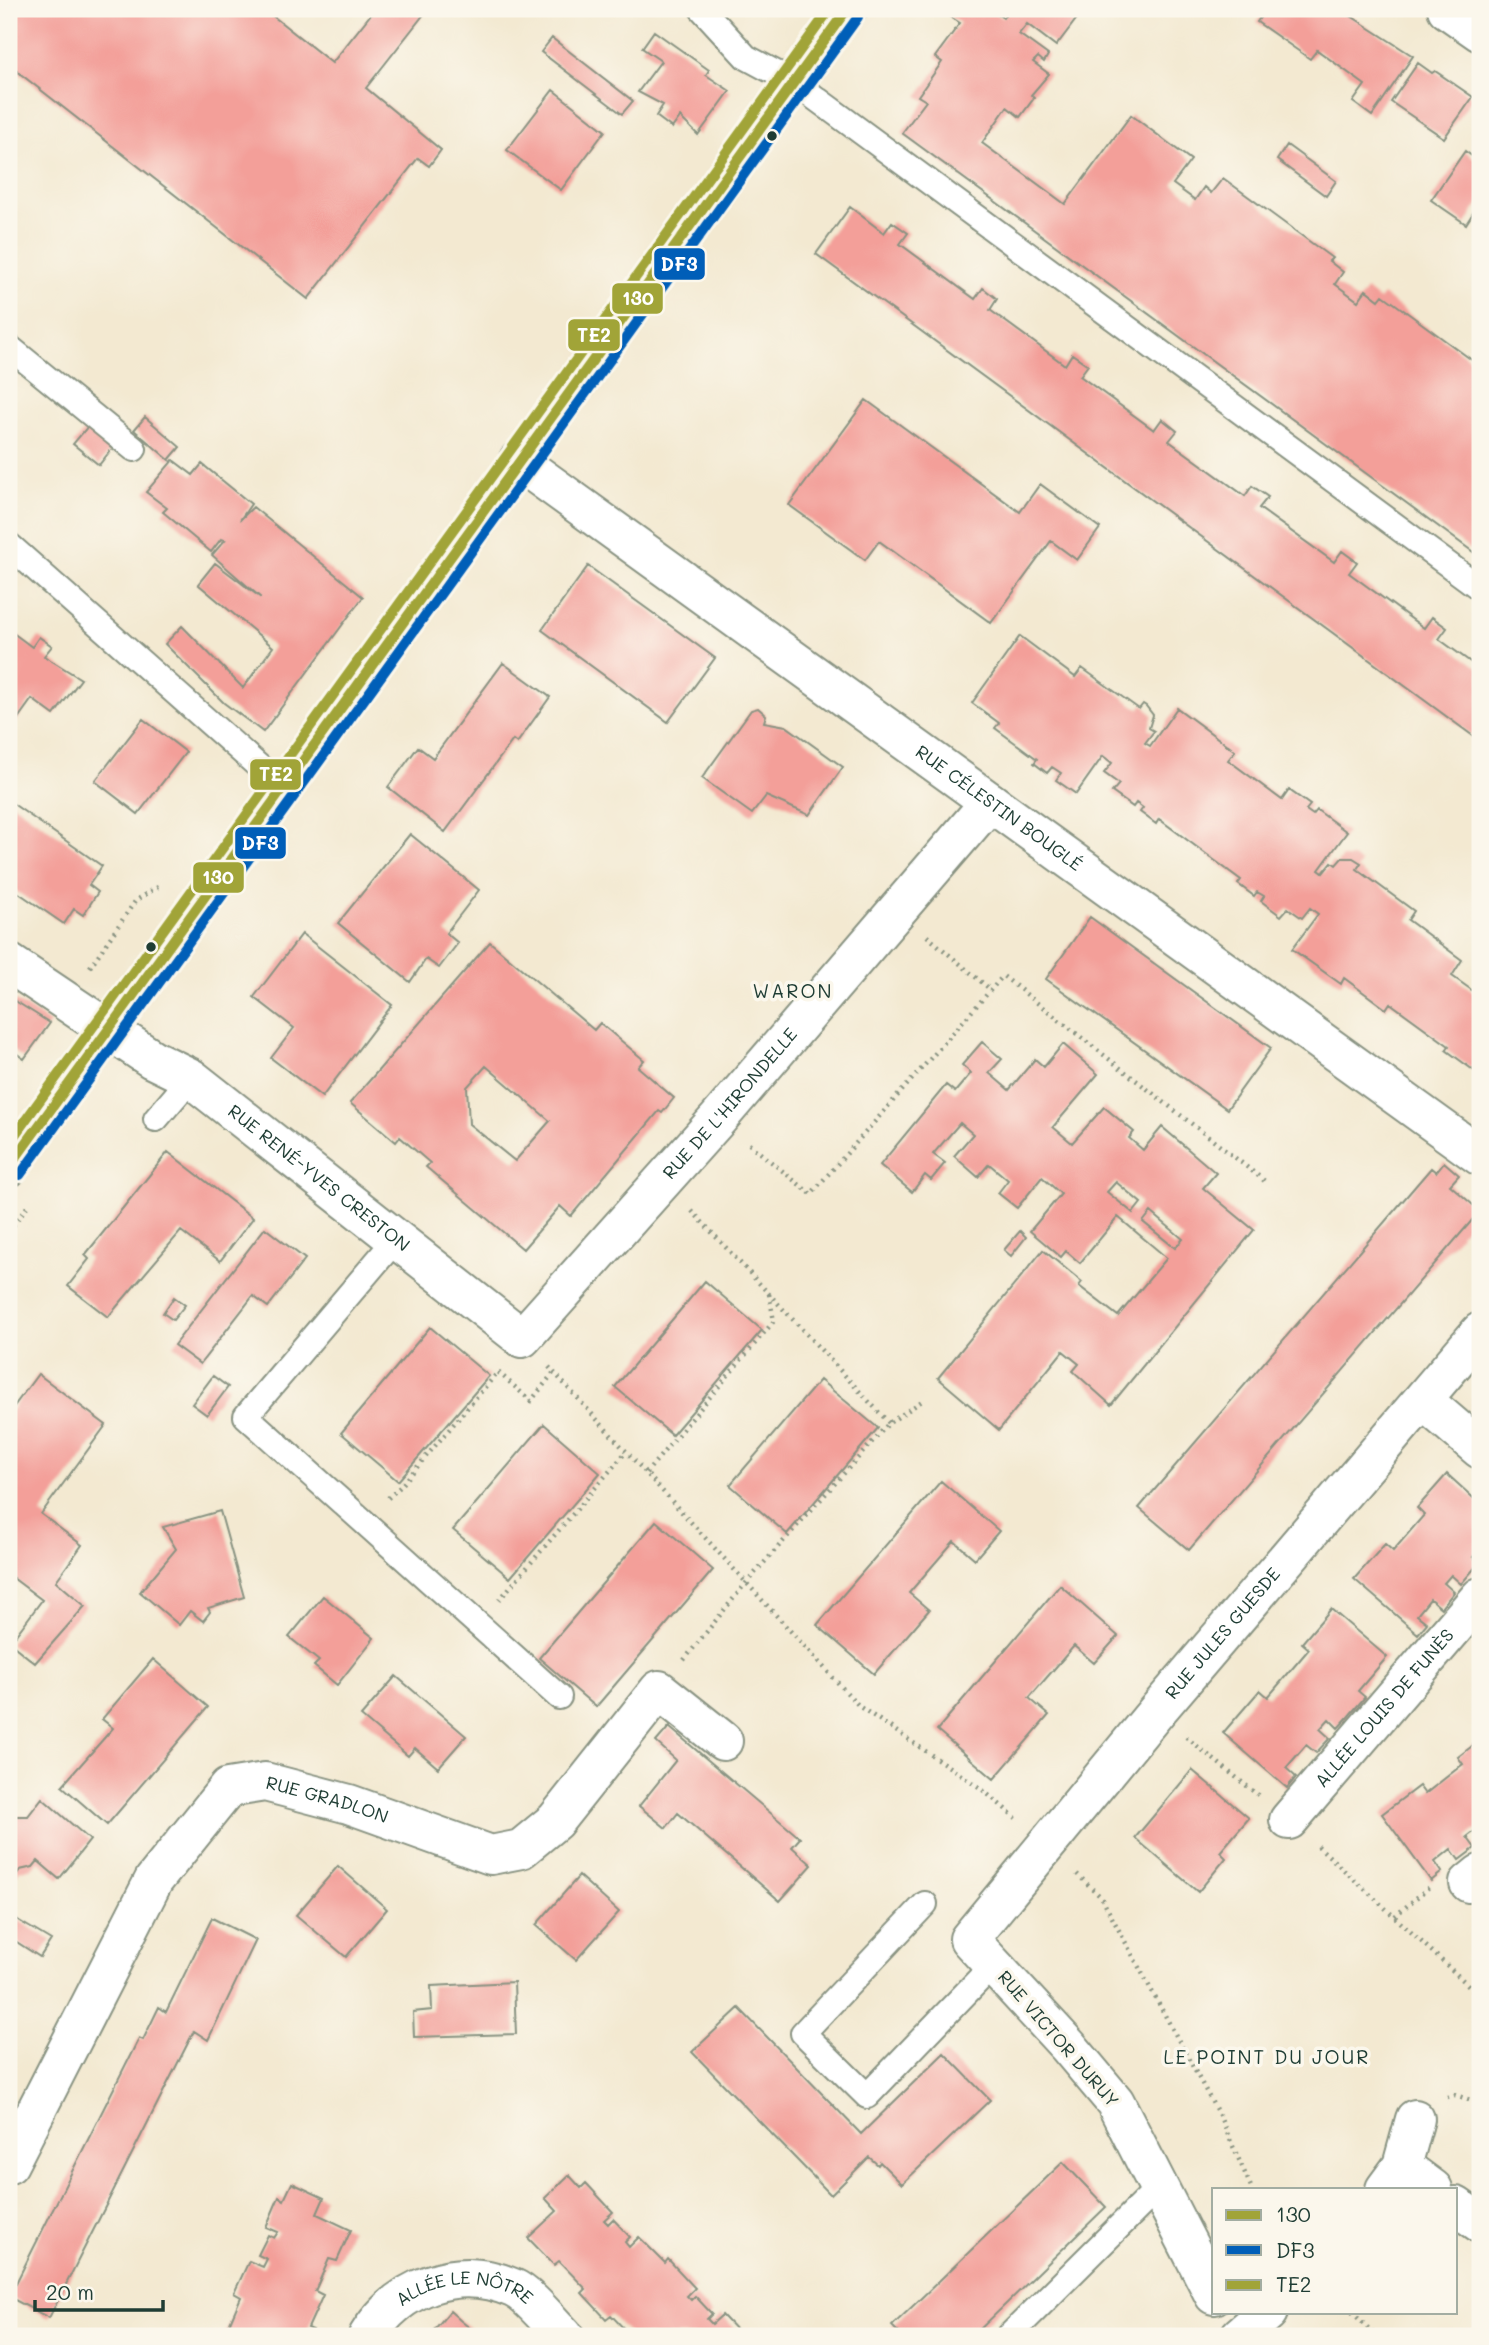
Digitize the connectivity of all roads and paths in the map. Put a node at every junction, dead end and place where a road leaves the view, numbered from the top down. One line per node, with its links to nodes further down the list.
1 (702, 9): 5 (lane)
2 (847, 9): 5 (street)
3 (1447, 9): 4 (street)
4 (1480, 32)
5 (795, 83): 8 (street); 10 (lane)
6 (9, 347): 7 (lane)
7 (134, 449)
8 (518, 461): 11 (street); 12 (street, RUE CÉLESTIN BOUGLÉ)
9 (9, 545): 11 (lane)
10 (1480, 588)
11 (283, 788): 16 (street)
12 (990, 802): 13 (street, RUE DE L'HIRONDELLE); 21 (street, RUE CÉLESTIN BOUGLÉ)
13 (896, 910): 15 (path); 19 (street, RUE DE L'HIRONDELLE)
14 (9, 963): 16 (street, RUE RENÉ-YVES CRESTON)
15 (991, 990): 19 (path); 22 (path)
16 (109, 1029): 17 (street, RUE RENÉ-YVES CRESTON); 20 (street)
17 (191, 1078): 18 (lane); 24 (street, RUE RENÉ-YVES CRESTON)
18 (156, 1119)
19 (718, 1119): 27 (street, RUE DE L'HIRONDELLE)
20 (13, 1155)
21 (1480, 1156)
22 (1266, 1182)
23 (692, 1211): 25 (path)
24 (396, 1240): 27 (street, RUE RENÉ-YVES CRESTON); 35 (lane)
25 (769, 1293): 31 (path); 34 (path)
26 (1480, 1332): 30 (street, RUE JULES GUESDE)
27 (522, 1338): 28 (path)
28 (554, 1372): 33 (path); 35 (path)
29 (925, 1399): 31 (path)
30 (1424, 1401): 32 (street); 43 (street, RUE JULES GUESDE)
31 (889, 1423): 36 (path)
32 (1480, 1449)
33 (626, 1452): 34 (path); 38 (path)
34 (646, 1473): 36 (path)
35 (360, 1521): 38 (lane)
36 (746, 1583): 39 (path); 43 (path)
37 (1480, 1597): 42 (street, ALLÉE LOUIS DE FUNÈS)
38 (478, 1624): 40 (lane)
39 (659, 1690): 41 (street); 47 (street, RUE GRADLON)
40 (559, 1697)
41 (723, 1741)
42 (1289, 1820)
43 (1047, 1844): 45 (street, RUE JULES GUESDE); 50 (path)
44 (925, 1904): 45 (lane)
45 (981, 1952): 49 (street, RUE VICTOR DURUY)
46 (1415, 2119): 48 (street)
47 (10, 2160)
48 (1394, 2178): 51 (street)
49 (1159, 2187): 54 (street, RUE VICTOR DURUY); 60 (lane)
50 (1252, 2188)
51 (1429, 2188)
52 (1458, 2207): 53 (street)
53 (1480, 2223)
54 (1212, 2291)
55 (1224, 2314): 61 (street)
56 (1265, 2314): 61 (street)
57 (1354, 2314): 62 (path)
58 (368, 2336): 59 (street, ALLÉE LE NÔTRE)
59 (564, 2336)
60 (1009, 2336)
61 (1237, 2336)
62 (1376, 2336)

